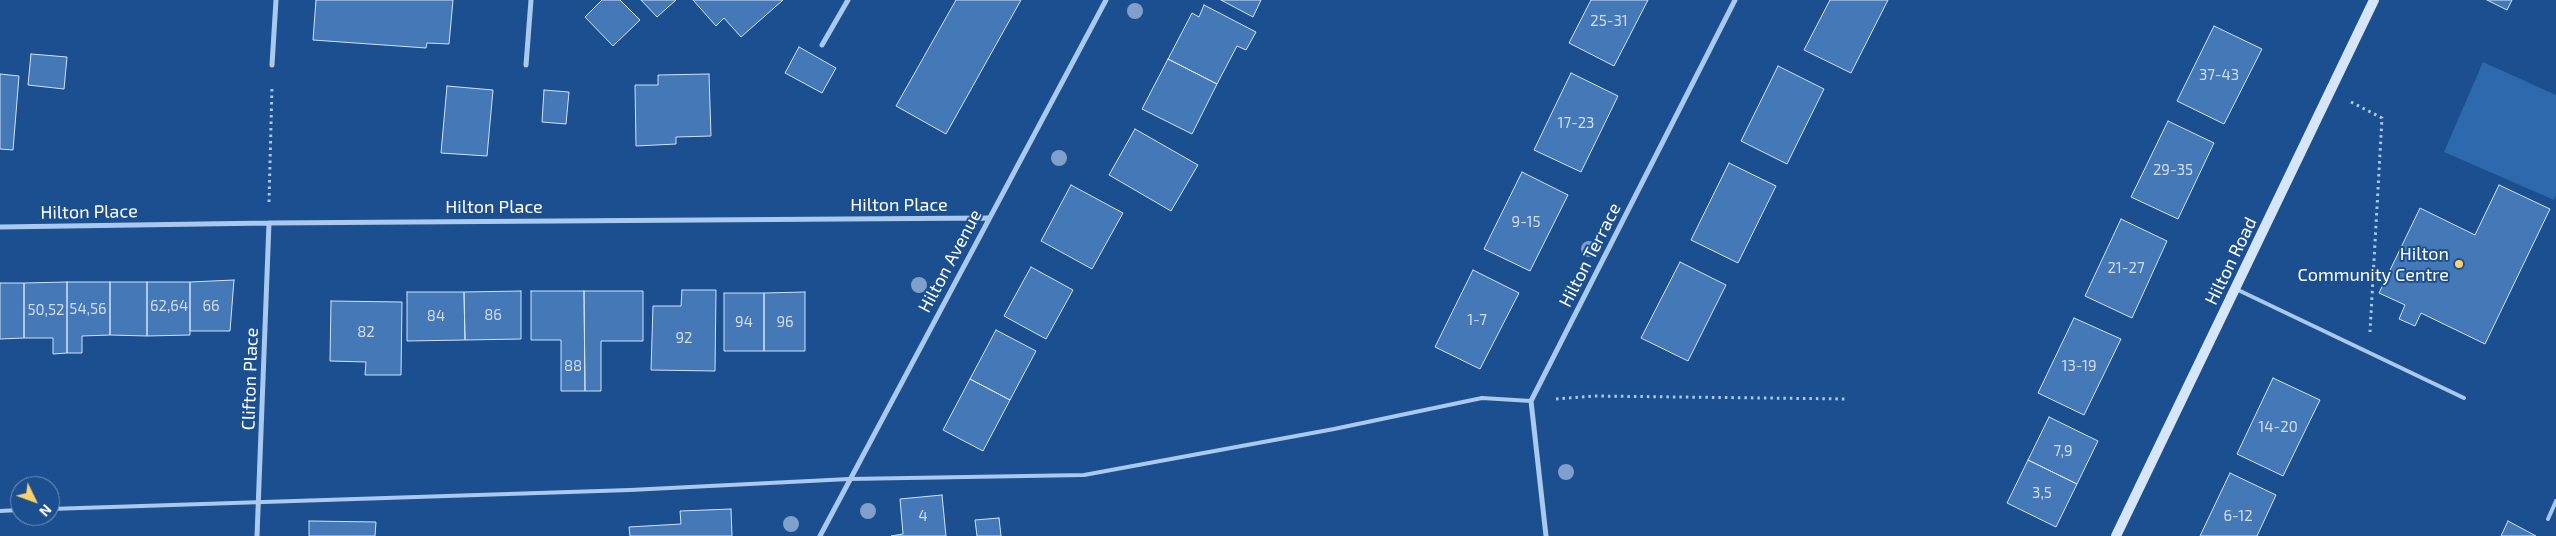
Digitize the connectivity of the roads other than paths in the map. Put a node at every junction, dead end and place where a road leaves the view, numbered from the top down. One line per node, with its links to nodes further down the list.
1 (276, 0): 8 (street)
2 (531, 0): 9 (street)
3 (848, 0): 7 (street)
4 (1106, 0): 10 (street, Hilton Avenue)
5 (1734, 0): 15 (street, Hilton Terrace)
6 (2374, 0): 13 (street, Hilton Road)
7 (822, 44)
8 (272, 65)
9 (526, 65)
10 (988, 218): 11 (street, Hilton Place); 16 (street, Hilton Avenue)
11 (269, 223): 12 (street, Hilton Place); 18 (street, Clifton Place)
12 (0, 227)
13 (2236, 289): 14 (lane); 24 (street, Hilton Road)
14 (2464, 398)
15 (1531, 401): 16 (lane); 23 (street)
16 (850, 479): 18 (lane); 22 (street, Hilton Avenue)
17 (2556, 501): 20 (lane)
18 (260, 502): 19 (lane); 21 (street, Clifton Place)
19 (60, 509)
20 (2548, 519)
21 (257, 536)
22 (820, 536)
23 (1546, 536)
24 (2116, 536)

